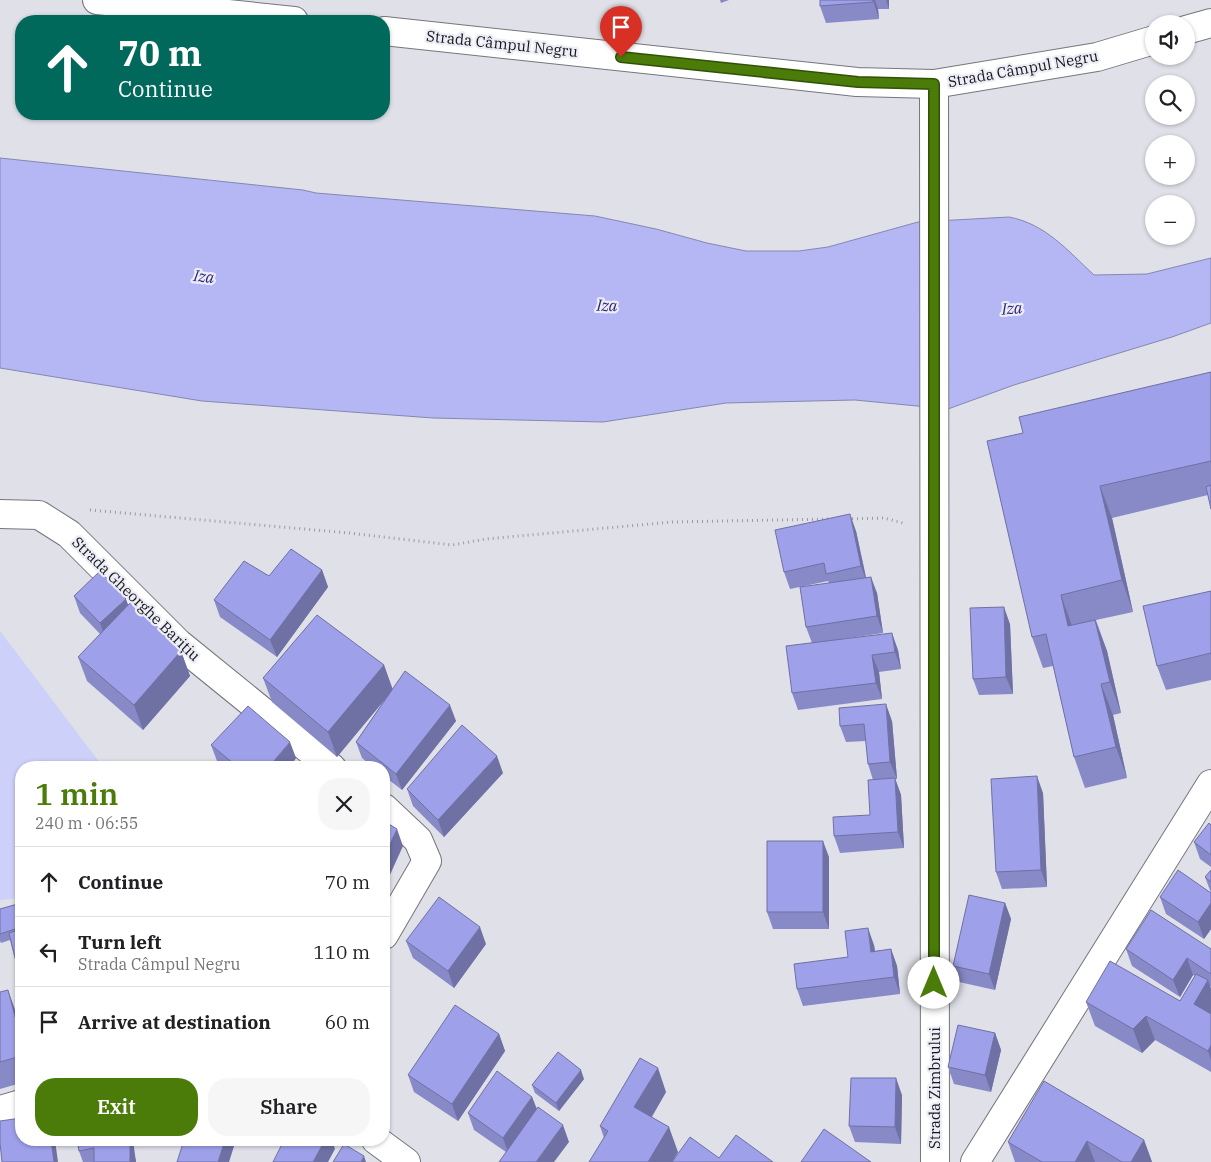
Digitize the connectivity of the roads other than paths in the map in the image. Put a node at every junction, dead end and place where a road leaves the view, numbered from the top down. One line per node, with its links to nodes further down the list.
1 (97, 0): 2 (street)
2 (238, 15)
3 (1211, 23): 4 (street)
4 (1195, 27)
5 (390, 32): 7 (street, Strada Câmpul Negru)
6 (1145, 43): 7 (street, Strada Câmpul Negru)
7 (934, 84): 17 (street, Strada Zimbrului)
8 (0, 514): 9 (street, Strada Gheorghe Barițiu)
9 (323, 761)
10 (1211, 784): 18 (street)
11 (390, 814): 12 (street)
12 (390, 925)
13 (15, 1106): 14 (street)
14 (0, 1110)
15 (384, 1146): 16 (street)
16 (406, 1162)
17 (935, 1162)
18 (976, 1162)

